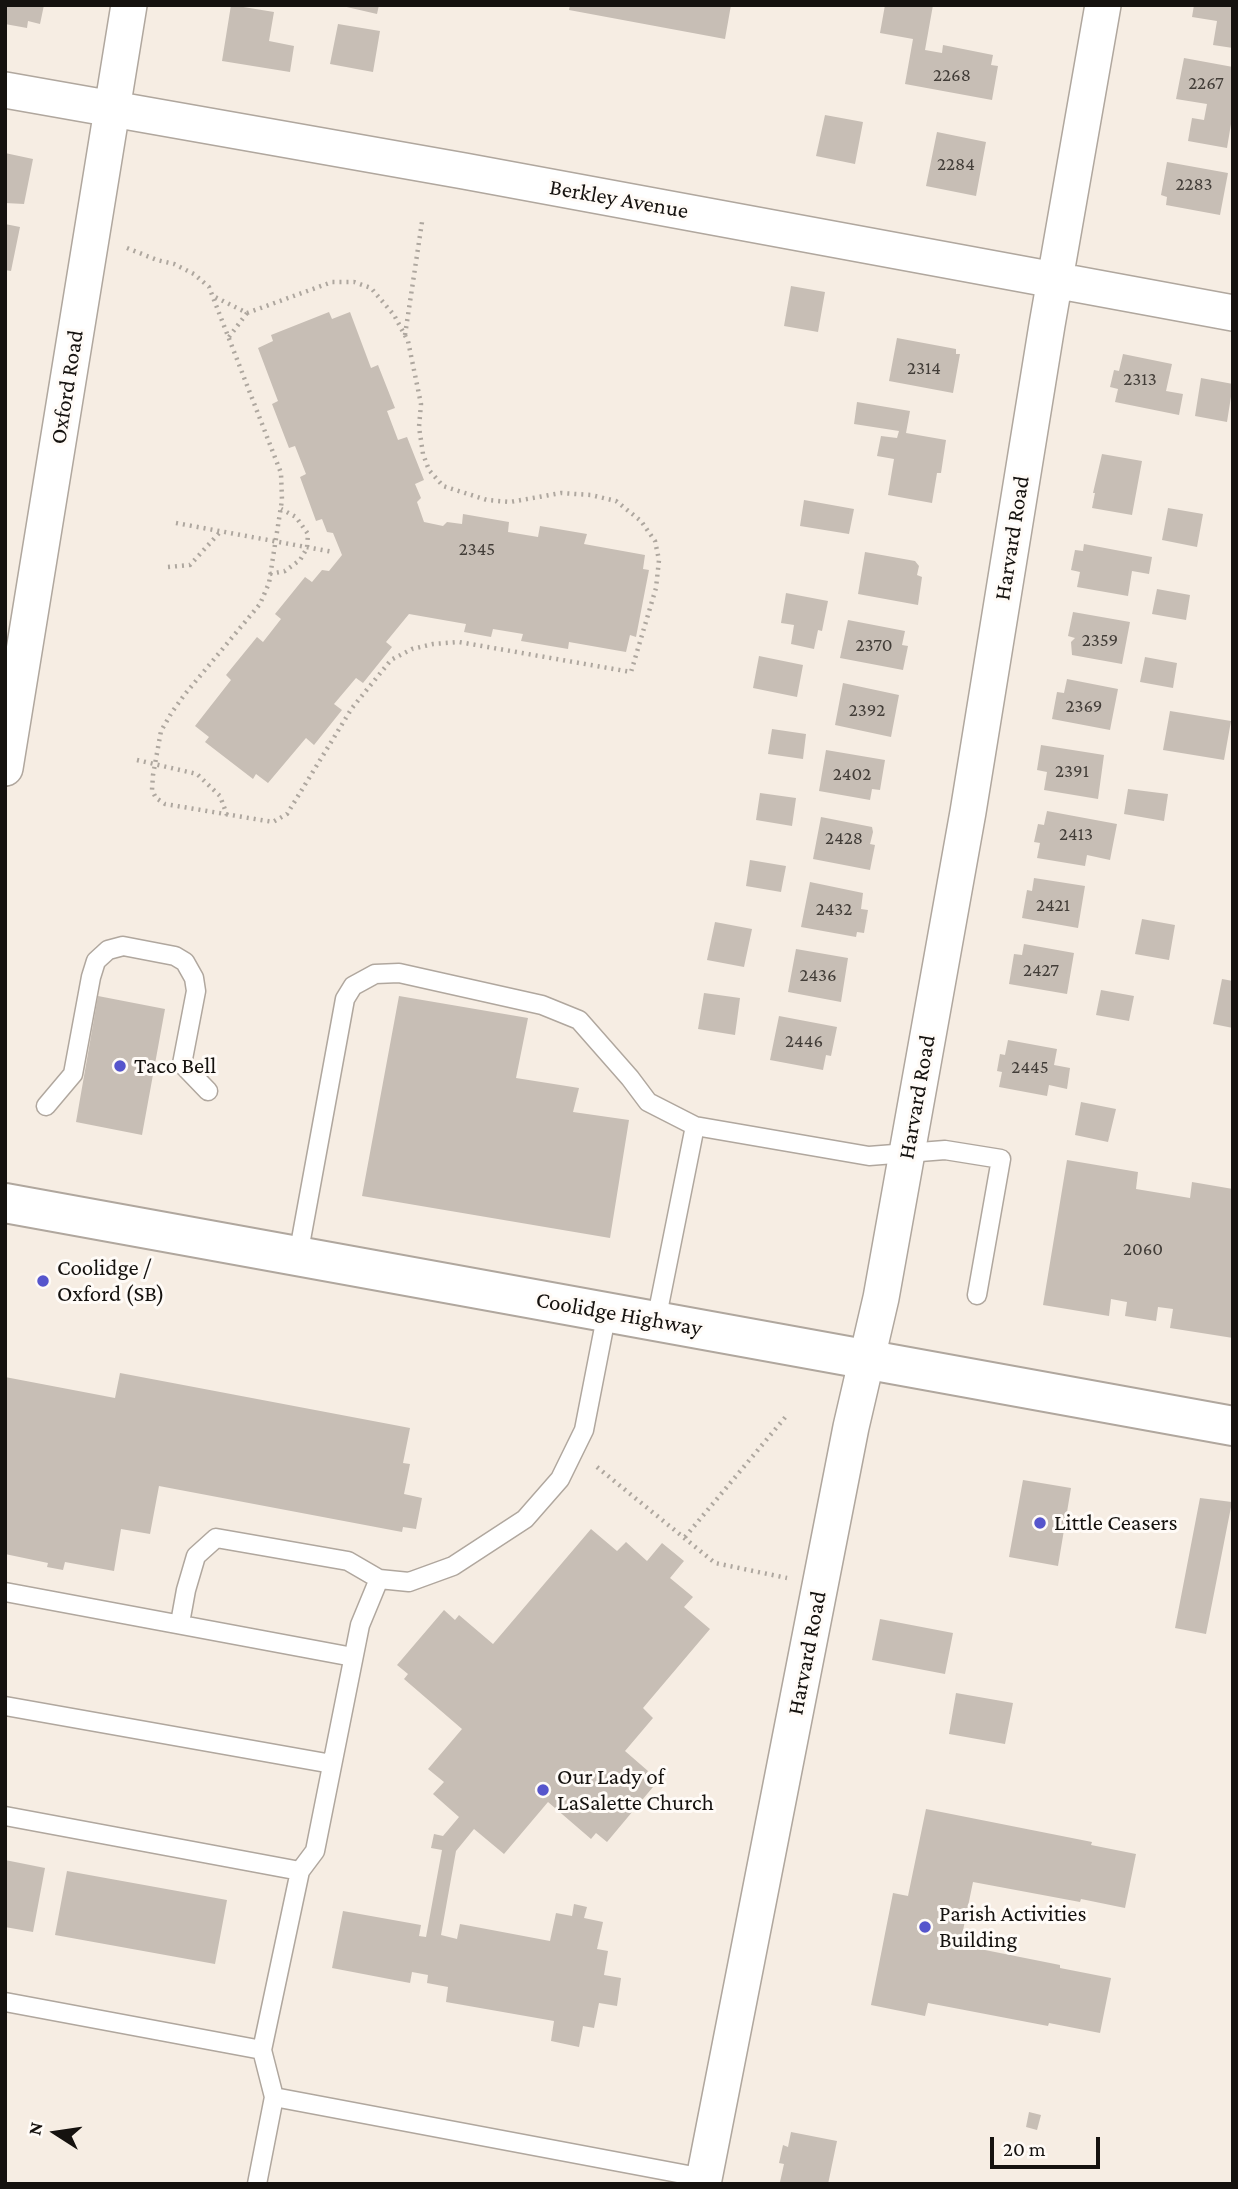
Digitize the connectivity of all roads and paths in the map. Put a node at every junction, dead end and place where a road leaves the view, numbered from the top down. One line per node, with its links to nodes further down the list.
1 (129, 5): 4 (street, Oxford Road)
2 (1103, 5): 7 (street, Harvard Road)
3 (5, 90): 4 (street, Berkley Avenue)
4 (112, 109): 7 (street, Berkley Avenue); 23 (street, Oxford Road)
5 (422, 222): 11 (path)
6 (127, 248): 8 (path)
7 (1055, 281): 10 (street, Berkley Avenue); 28 (street, Harvard Road)
8 (213, 296): 9 (path); 12 (path)
9 (247, 313): 11 (path); 12 (path)
10 (1233, 313)
11 (404, 335): 24 (path)
12 (228, 338): 13 (path)
13 (281, 509): 16 (path); 17 (path)
14 (176, 523): 15 (path)
15 (220, 531): 16 (path); 19 (path)
16 (277, 543): 17 (path); 20 (path)
17 (307, 548): 18 (path); 20 (path)
18 (333, 552)
19 (169, 567)
20 (270, 574): 22 (path)
21 (137, 760): 22 (path)
22 (156, 763): 24 (path); 24 (path)
23 (5, 768)
24 (228, 815)
25 (208, 1091): 26 (lane)
26 (46, 1106)
27 (695, 1126): 28 (lane); 30 (lane); 33 (lane)
28 (907, 1153): 31 (lane); 34 (street, Harvard Road)
29 (5, 1203): 30 (main road, Coolidge Highway)
30 (298, 1256): 32 (main road, Coolidge Highway)
31 (976, 1295)
32 (607, 1312): 33 (main road, Coolidge Highway); 37 (lane)
33 (656, 1321): 34 (main road, Coolidge Highway)
34 (867, 1360): 36 (main road, Coolidge Highway); 51 (street, Harvard Road)
35 (788, 1414): 38 (path)
36 (1233, 1426)
37 (575, 1449): 38 (path); 40 (lane)
38 (685, 1537): 39 (path)
39 (788, 1578)
40 (379, 1579): 42 (lane); 43 (lane)
41 (5, 1592): 42 (lane)
42 (180, 1623): 43 (lane)
43 (353, 1657): 45 (lane)
44 (5, 1706): 45 (lane)
45 (332, 1763): 47 (lane)
46 (5, 1816): 47 (lane)
47 (300, 1871): 49 (lane)
48 (5, 2002): 49 (lane)
49 (262, 2050): 50 (lane)
50 (274, 2097): 51 (lane); 52 (lane)
51 (704, 2181)
52 (257, 2184)

